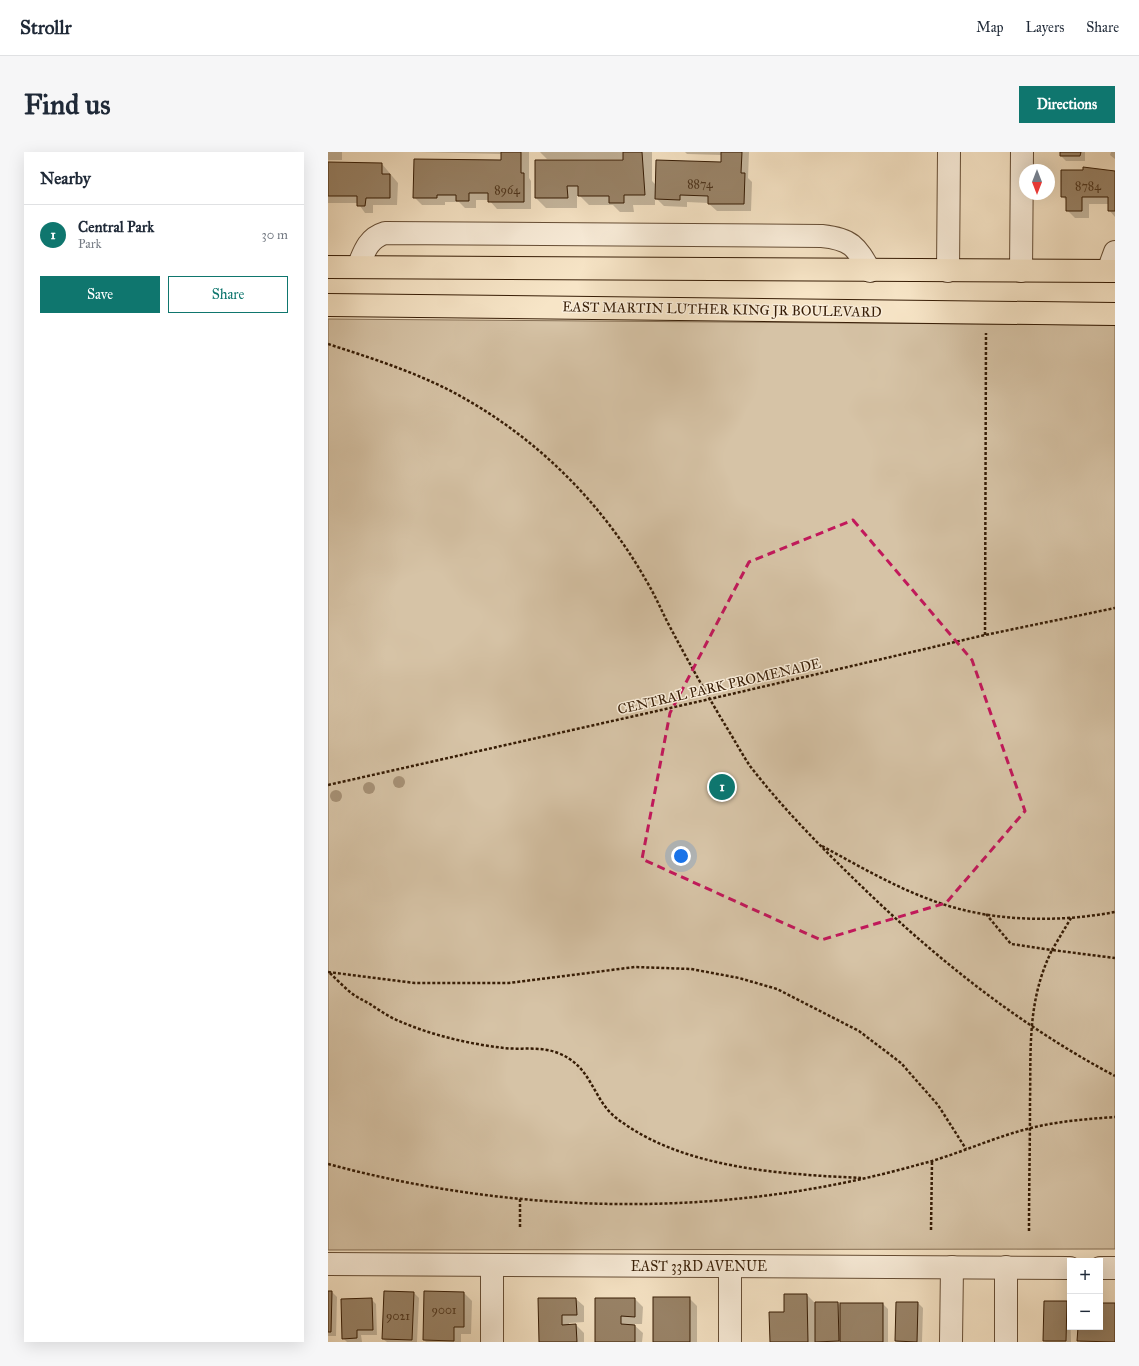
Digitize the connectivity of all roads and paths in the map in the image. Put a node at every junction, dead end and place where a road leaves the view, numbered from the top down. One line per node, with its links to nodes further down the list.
1 (949, 152): 7 (street)
2 (1022, 152): 8 (street)
3 (1113, 265): 8 (main road)
4 (328, 267): 5 (main road)
5 (358, 268): 6 (main road); 6 (street)
6 (870, 271): 7 (main road)
7 (948, 271): 8 (main road)
8 (1021, 271)
9 (328, 305): 10 (main road, EAST MARTIN LUTHER KING JR BOULEVARD)
10 (1115, 314)
11 (987, 326): 14 (path)
12 (328, 344): 15 (path)
13 (1115, 608): 14 (path, CENTRAL PARK PROMENADE)
14 (985, 634): 15 (path, CENTRAL PARK PROMENADE)
15 (710, 699): 16 (path, CENTRAL PARK PROMENADE); 17 (path)
16 (328, 785)
17 (818, 844): 19 (path); 24 (path)
18 (1115, 912): 20 (path)
19 (986, 914): 20 (path); 21 (path)
20 (1071, 918): 21 (path)
21 (1052, 950): 22 (path); 24 (path)
22 (1115, 958)
23 (328, 972): 28 (path); 31 (path)
24 (1031, 1027): 25 (path); 27 (path)
25 (1115, 1076)
26 (1115, 1117): 27 (path)
27 (1030, 1128): 28 (path); 35 (path)
28 (966, 1149): 29 (path)
29 (932, 1161): 31 (path); 34 (path)
30 (328, 1164): 32 (path)
31 (866, 1178): 32 (path)
32 (520, 1199): 33 (path)
33 (520, 1228)
34 (931, 1230)
35 (1029, 1231)
36 (328, 1264): 37 (street, EAST 33RD AVENUE)
37 (492, 1265): 38 (street, EAST 33RD AVENUE); 44 (street)
38 (730, 1266): 39 (street, EAST 33RD AVENUE); 45 (street)
39 (952, 1267): 40 (street, EAST 33RD AVENUE); 46 (street)
40 (1006, 1267): 41 (street, EAST 33RD AVENUE); 47 (street)
41 (1067, 1268)
42 (1103, 1268): 43 (street)
43 (1115, 1268)
44 (492, 1342)
45 (730, 1342)
46 (952, 1342)
47 (1006, 1342)

